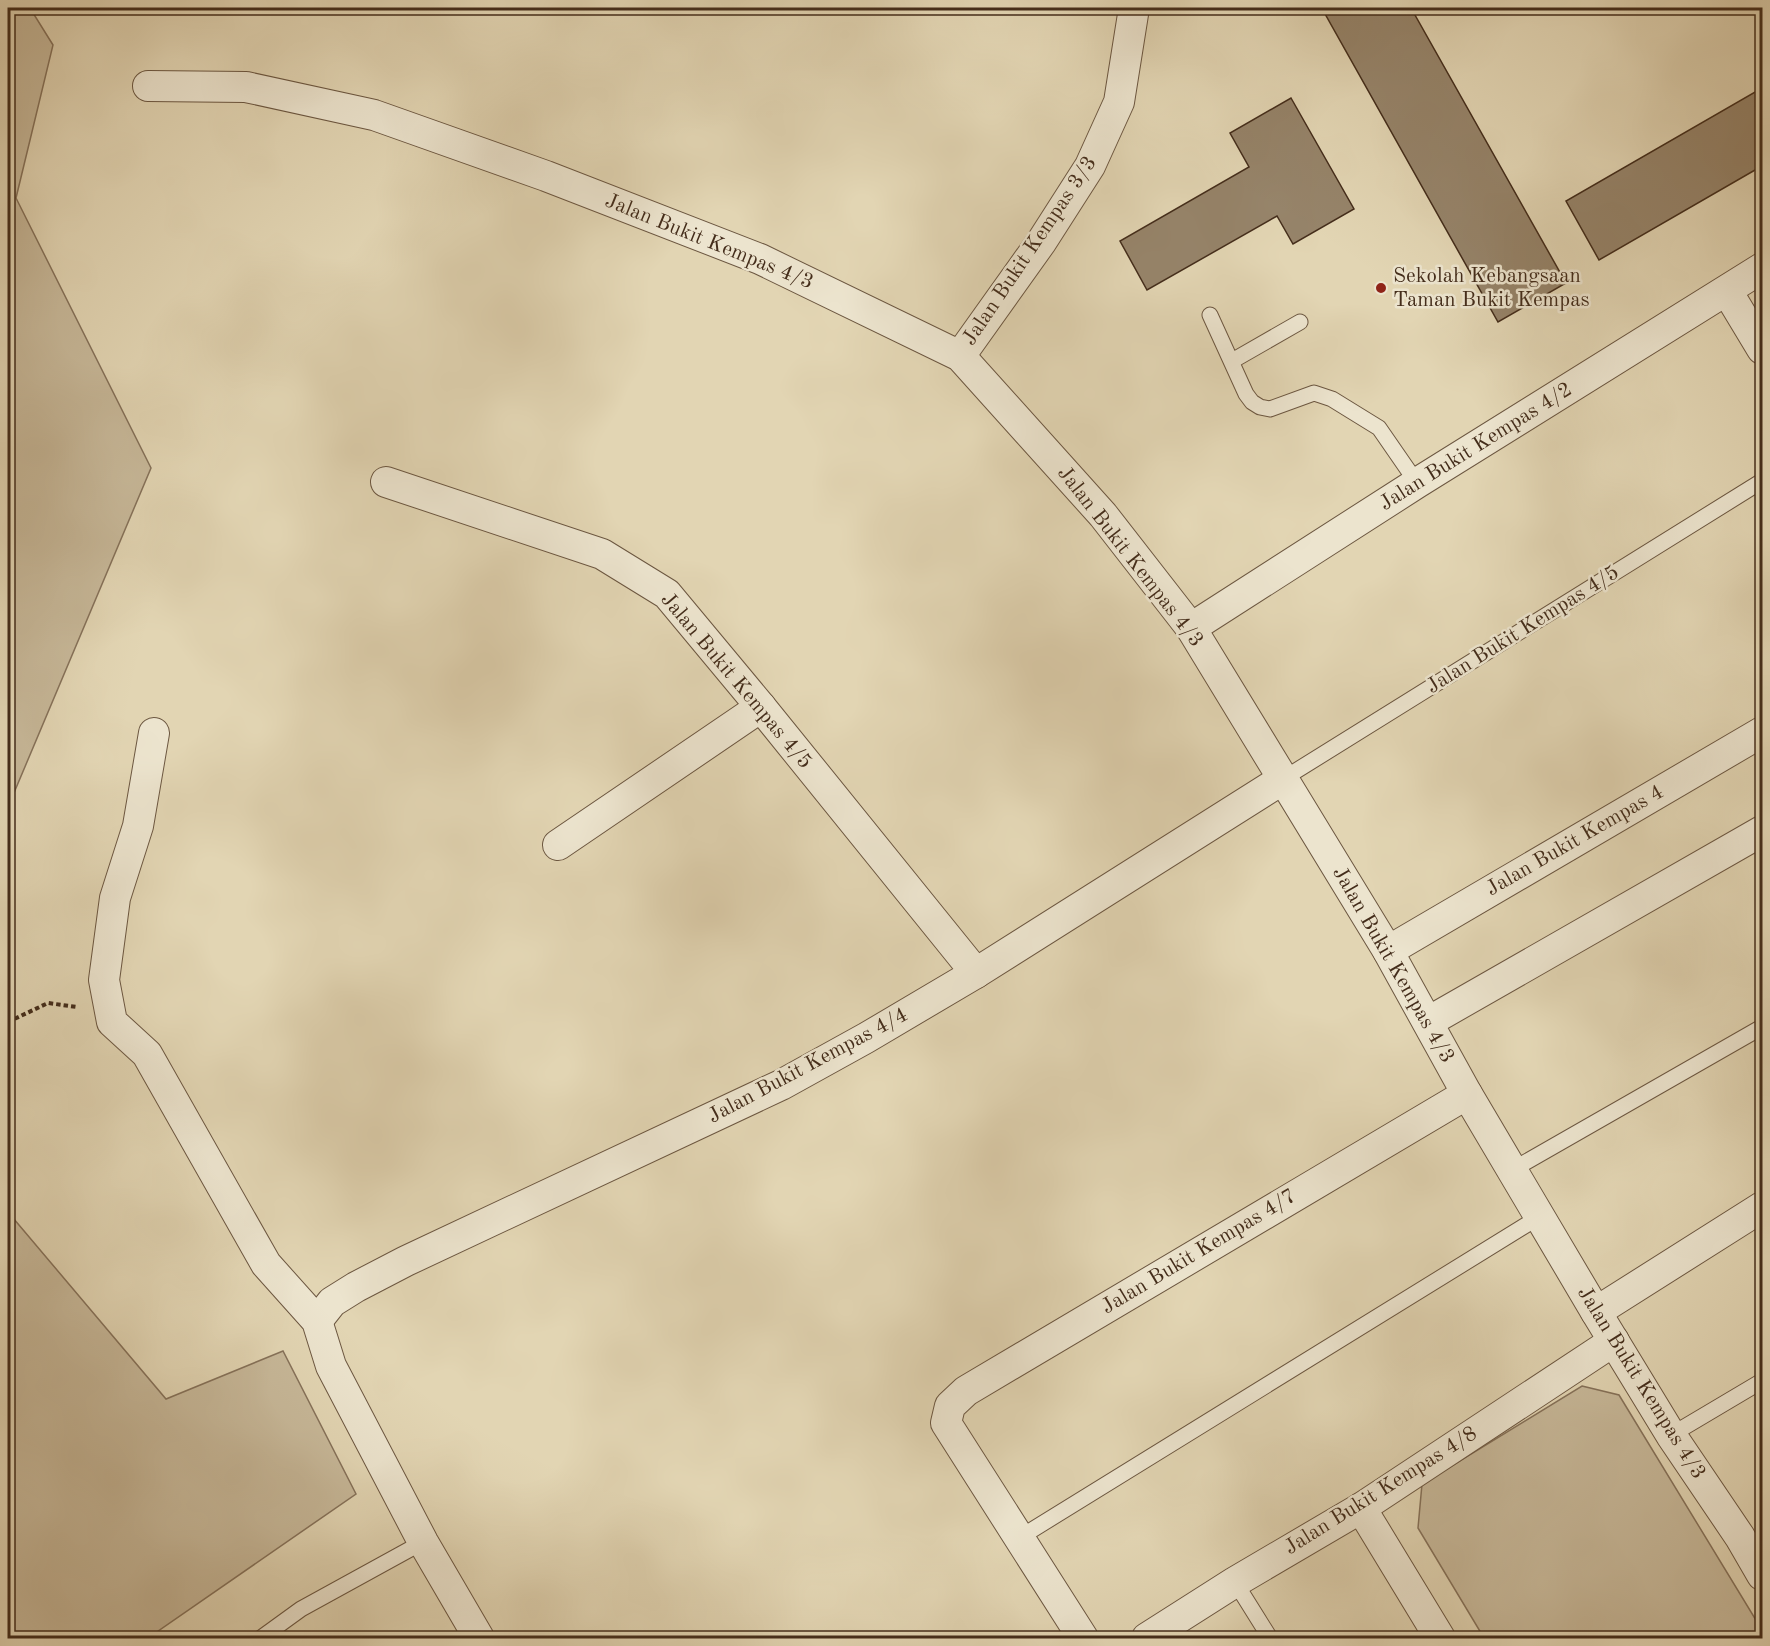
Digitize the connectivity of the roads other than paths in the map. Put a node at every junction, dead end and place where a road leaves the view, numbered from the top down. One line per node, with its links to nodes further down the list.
1 (1134, 8): 8 (street, Jalan Bukit Kempas 3/3)
2 (148, 86): 8 (street, Jalan Bukit Kempas 4/3)
3 (1762, 268): 4 (street, Jalan Bukit Kempas 4/2)
4 (1728, 291): 7 (street); 12 (street, Jalan Bukit Kempas 4/2)
5 (1210, 315): 9 (lane)
6 (1300, 322): 9 (lane)
7 (1762, 349)
8 (960, 356): 13 (street, Jalan Bukit Kempas 4/3)
9 (1232, 361): 12 (lane)
10 (1762, 481): 17 (lane, Jalan Bukit Kempas 4/5)
11 (386, 482): 14 (street, Jalan Bukit Kempas 4/5)
12 (1417, 483): 13 (street, Jalan Bukit Kempas 4/2)
13 (1191, 628): 17 (street, Jalan Bukit Kempas 4/3)
14 (761, 706): 19 (street); 21 (street, Jalan Bukit Kempas 4/5)
15 (1762, 732): 20 (street, Jalan Bukit Kempas 4)
16 (154, 733): 29 (street)
17 (1283, 779): 20 (street, Jalan Bukit Kempas 4/3); 21 (street, Jalan Bukit Kempas 4/4)
18 (1762, 831): 22 (street)
19 (558, 845)
20 (1388, 951): 22 (street, Jalan Bukit Kempas 4/3)
21 (976, 974): 29 (street, Jalan Bukit Kempas 4/4)
22 (1428, 1022): 24 (street, Jalan Bukit Kempas 4/3)
23 (1762, 1027): 25 (lane)
24 (1467, 1094): 25 (street, Jalan Bukit Kempas 4/3); 35 (street, Jalan Bukit Kempas 4/7)
25 (1512, 1170): 27 (street, Jalan Bukit Kempas 4/3)
26 (1762, 1208): 28 (street)
27 (1539, 1217): 28 (street, Jalan Bukit Kempas 4/3); 35 (lane)
28 (1596, 1312): 30 (street, Jalan Bukit Kempas 4/3)
29 (317, 1321): 36 (street)
30 (1614, 1341): 32 (street, Jalan Bukit Kempas 4/3); 33 (street, Jalan Bukit Kempas 4/8)
31 (1762, 1381): 32 (lane)
32 (1671, 1435): 34 (street, Jalan Bukit Kempas 4/3)
33 (1360, 1508): 38 (street, Jalan Bukit Kempas 4/8); 44 (street)
34 (1751, 1531): 37 (street, Jalan Bukit Kempas 4/3)
35 (1019, 1538): 41 (street)
36 (423, 1542): 39 (lane); 40 (street)
37 (1762, 1575)
38 (1235, 1582): 42 (street, Jalan Bukit Kempas 4/8); 43 (lane)
39 (261, 1638)
40 (479, 1638)
41 (1083, 1638)
42 (1147, 1638)
43 (1270, 1638)
44 (1440, 1638)

